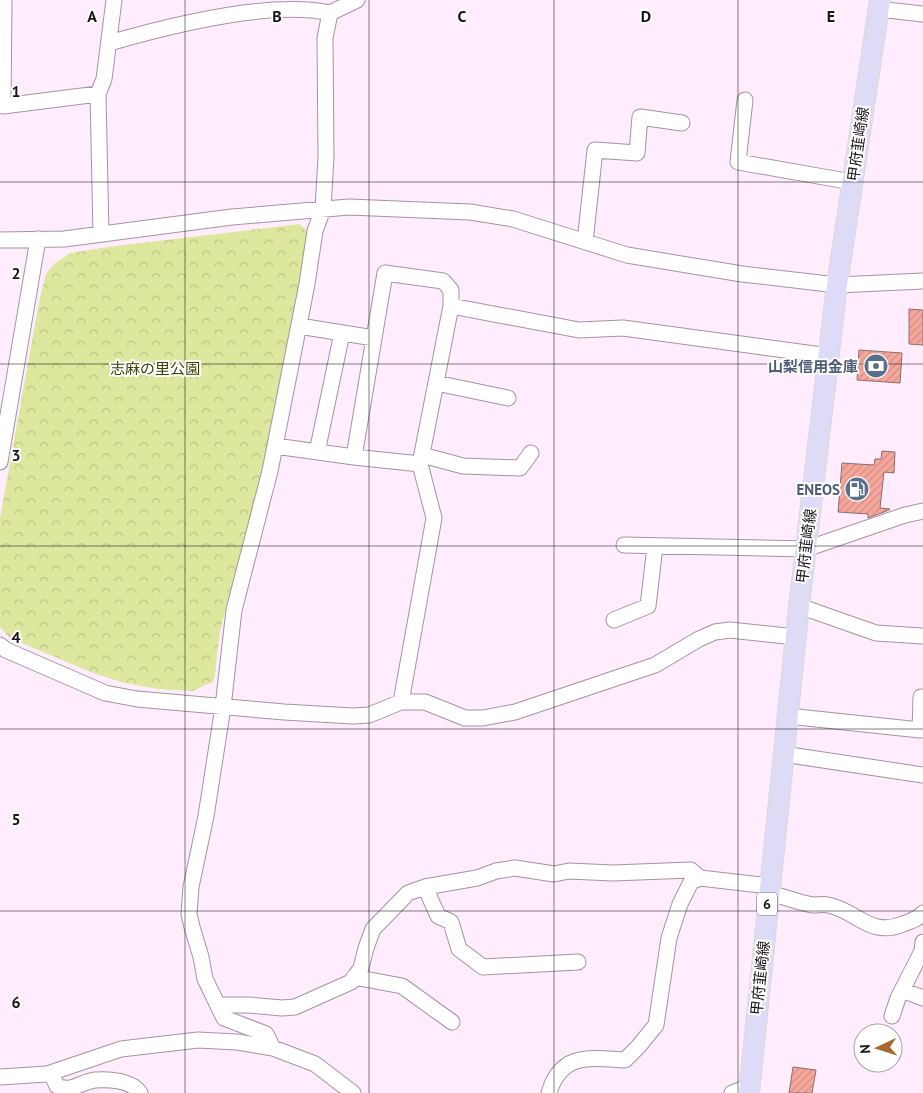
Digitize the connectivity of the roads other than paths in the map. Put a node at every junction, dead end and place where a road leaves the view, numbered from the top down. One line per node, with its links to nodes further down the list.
1 (4, 0): 10 (street)
2 (114, 0): 7 (street)
3 (357, 0): 5 (street)
4 (879, 4): 6 (street); 12 (main road, 甲府韮崎線 / 6)
5 (330, 14): 7 (street); 13 (street)
6 (923, 14)
7 (109, 43): 8 (street)
8 (98, 94): 10 (street); 14 (street)
9 (745, 100): 12 (street)
10 (2, 106)
11 (682, 123): 17 (street)
12 (852, 182): 19 (main road, 甲府韮崎線 / 6)
13 (323, 209): 14 (street); 17 (street); 21 (street)
14 (101, 234): 15 (street)
15 (38, 239): 16 (street); 32 (street)
16 (0, 240)
17 (585, 242): 19 (street)
18 (923, 281): 19 (street)
19 (837, 285): 24 (main road, 甲府韮崎線 / 6)
20 (451, 306): 23 (street); 24 (street); 25 (street)
21 (299, 326): 22 (street); 27 (street)
22 (342, 333): 23 (street); 28 (street)
23 (374, 338): 30 (street)
24 (829, 356): 36 (main road, 甲府韮崎線 / 6)
25 (436, 383): 26 (street); 31 (street)
26 (508, 398)
27 (275, 446): 28 (street); 44 (street)
28 (317, 452): 30 (street)
29 (531, 453): 31 (street)
30 (354, 457): 31 (street)
31 (421, 459): 43 (street)
32 (0, 462)
33 (923, 511): 36 (street)
34 (624, 545): 35 (street)
35 (655, 546): 36 (street); 38 (street)
36 (806, 549): 37 (main road, 甲府韮崎線 / 6)
37 (799, 606): 39 (street); 40 (main road, 甲府韮崎線 / 6)
38 (614, 620)
39 (923, 636)
40 (796, 638): 43 (street); 45 (main road, 甲府韮崎線 / 6)
41 (0, 645): 44 (street)
42 (921, 697): 45 (street)
43 (401, 702): 44 (street)
44 (223, 707): 58 (street)
45 (788, 716): 46 (main road, 甲府韮崎線 / 6)
46 (784, 754): 47 (street); 50 (main road, 甲府韮崎線 / 6)
47 (923, 775)
48 (700, 878): 49 (street); 50 (street); 67 (street)
49 (426, 887): 54 (street); 55 (street)
50 (769, 889): 51 (street); 64 (main road, 甲府韮崎線 / 6)
51 (921, 916): 52 (street)
52 (923, 936)
53 (923, 942): 56 (street)
54 (578, 962)
55 (354, 977): 58 (street); 60 (street)
56 (902, 990): 57 (street); 59 (street)
57 (923, 998)
58 (218, 1005): 61 (street)
59 (892, 1016)
60 (452, 1022)
61 (273, 1048): 62 (street); 66 (street)
62 (51, 1073): 63 (street); 65 (street)
63 (0, 1077)
64 (743, 1091)
65 (140, 1093)
66 (353, 1093)
67 (549, 1093)

